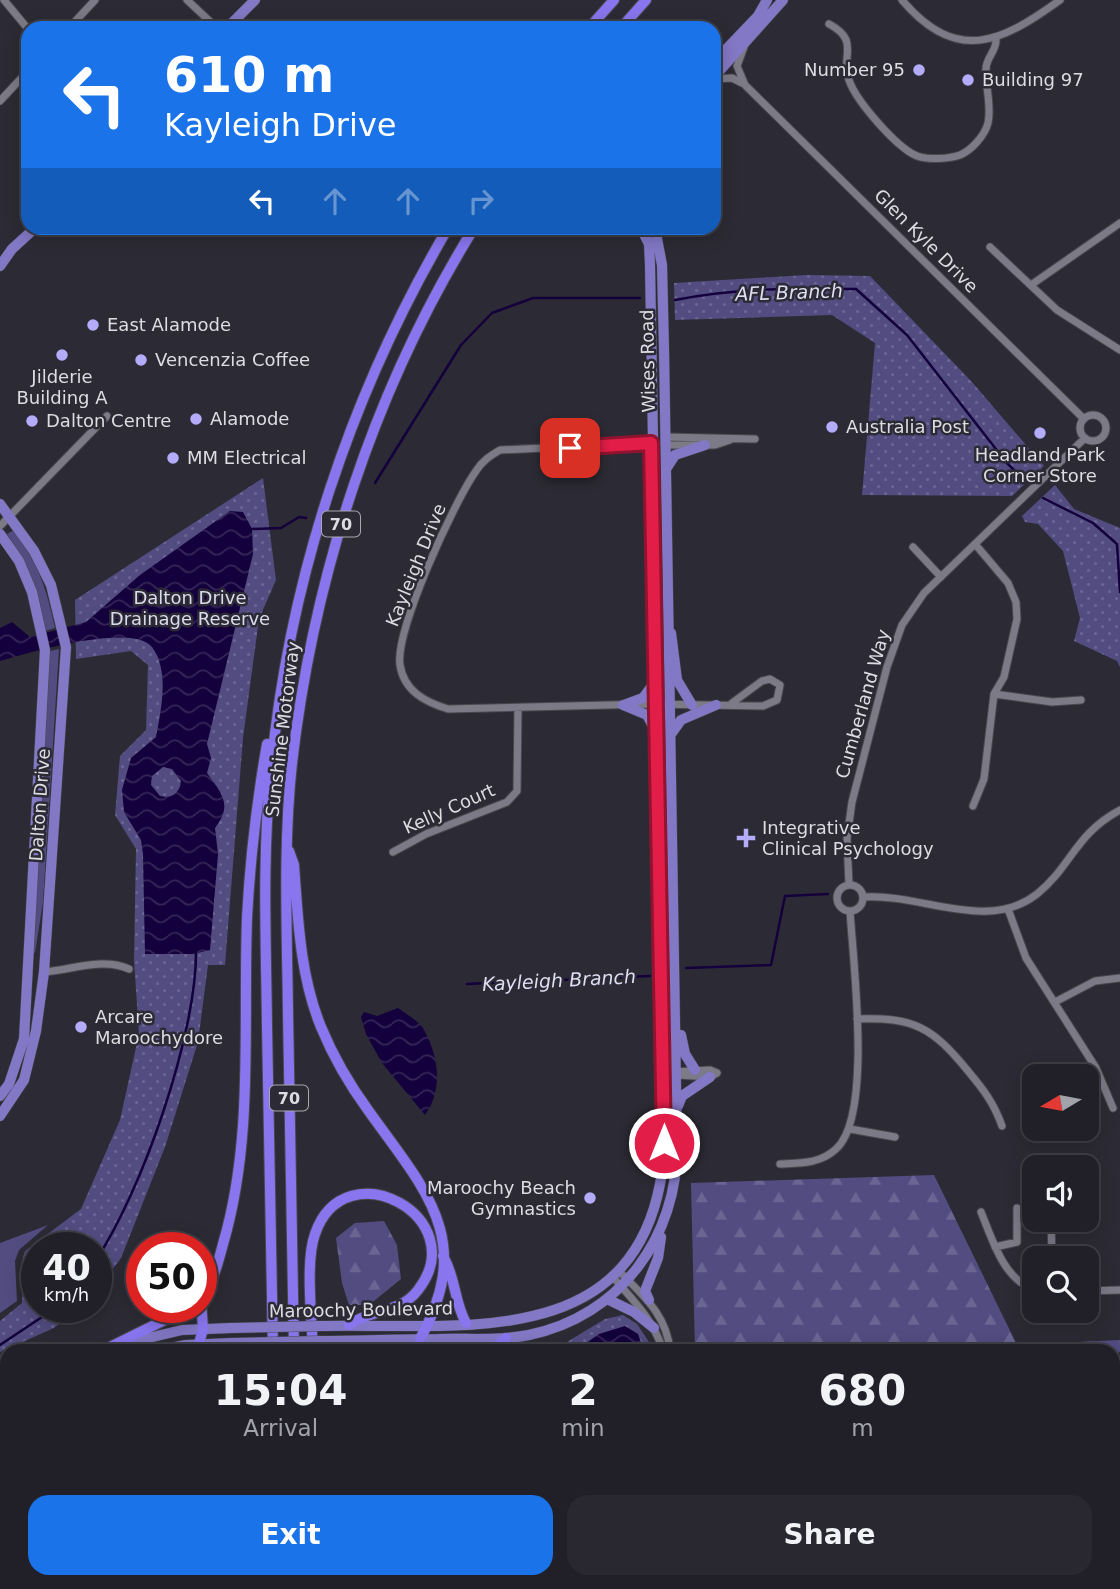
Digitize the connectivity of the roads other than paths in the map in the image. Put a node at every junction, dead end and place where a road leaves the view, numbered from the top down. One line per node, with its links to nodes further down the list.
1 (4, 0): 11 (street)
2 (95, 0): 12 (street)
3 (187, 0): 13 (street)
4 (255, 0): 14 (main road)
5 (614, 0): 15 (highway)
6 (646, 0): 16 (highway)
7 (767, 0): 20 (main road)
8 (783, 0): 19 (main road)
9 (902, 0): 18 (street)
10 (1060, 0): 18 (street)
11 (21, 21)
12 (76, 21)
13 (210, 21)
14 (234, 21)
15 (595, 21)
16 (627, 21)
17 (829, 24): 18 (street)
18 (996, 39)
19 (747, 42): 21 (main road); 24 (street)
20 (721, 55)
21 (721, 70)
22 (21, 78): 25 (street)
23 (721, 78): 24 (street)
24 (745, 85): 37 (street, Glen Kyle Drive)
25 (0, 101)
26 (1120, 223): 34 (street)
27 (27, 235): 33 (main road)
28 (444, 235): 63 (highway, Sunshine Motorway / 70)
29 (470, 235): 68 (highway, Sunshine Motorway / 70)
30 (644, 235): 42 (main road, Wises Road)
31 (656, 235): 41 (main road, Wises Road)
32 (990, 247): 34 (street)
33 (0, 266)
34 (1031, 285): 35 (street)
35 (1120, 350)
36 (107, 416): 46 (street)
37 (1084, 419): 38 (street); 38 (street)
38 (1085, 438): 49 (street, Cumberland Way)
39 (755, 439): 40 (street)
40 (731, 440): 41 (street); 43 (street)
41 (665, 441): 42 (main road, Kayleigh Drive); 43 (street); 44 (main road, Wises Road)
42 (651, 443): 53 (main road, Wises Road); 62 (street, Kayleigh Drive)
43 (705, 444): 44 (main road)
44 (665, 471): 52 (main road, Wises Road)
45 (0, 504): 46 (main road, Dalton Drive)
46 (11, 515): 47 (street); 72 (main road, Dalton Drive)
47 (0, 526)
48 (0, 534): 75 (main road, Dalton Drive)
49 (975, 544): 51 (street, Cumberland Way); 54 (street)
50 (913, 547): 51 (street)
51 (941, 577): 70 (street, Cumberland Way)
52 (667, 619): 57 (main road, Wises Road); 60 (main road)
53 (656, 680): 56 (main road, Wises Road); 59 (main road)
54 (993, 694): 55 (street); 66 (street)
55 (1081, 701)
56 (656, 704): 57 (street, Kayleigh Drive); 59 (street, Kayleigh Drive); 64 (main road, Wises Road)
57 (669, 704): 60 (street, Kayleigh Drive); 65 (main road, Wises Road)
58 (732, 704): 58 (street, Kayleigh Drive); 61 (street, Kayleigh Drive)
59 (623, 705): 62 (street, Kayleigh Drive); 64 (main road)
60 (692, 705): 61 (street, Kayleigh Drive)
61 (716, 705): 65 (main road)
62 (518, 708): 69 (street, Kelly Court)
63 (276, 726): 101 (highway); 122 (highway, Sunshine Motorway / 70)
64 (657, 739): 85 (main road, Wises Road)
65 (670, 740): 79 (main road, Wises Road)
66 (973, 806)
67 (1120, 810): 73 (street)
68 (287, 845): 100 (highway); 123 (highway, Sunshine Motorway / 70)
69 (393, 852)
70 (849, 885): 71 (street); 74 (street)
71 (864, 897): 73 (street); 74 (street)
72 (49, 904): 75 (main road); 77 (main road, Dalton Drive)
73 (1008, 909): 80 (street)
74 (850, 911): 81 (street)
75 (27, 950): 83 (main road, Dalton Drive)
76 (129, 968): 77 (street)
77 (44, 972): 82 (main road, Dalton Drive)
78 (1120, 978): 80 (street)
79 (674, 990): 84 (main road); 86 (main road, Wises Road)
80 (1055, 1002): 89 (street)
81 (857, 1019): 92 (street); 93 (street)
82 (36, 1031): 83 (main road); 91 (main road, Dalton Drive)
83 (19, 1059): 88 (main road, Dalton Drive)
84 (695, 1070): 86 (street); 87 (street)
85 (663, 1074): 86 (street); 102 (main road, Wises Road)
86 (676, 1074): 87 (street); 90 (main road, Wises Road)
87 (710, 1077): 90 (main road)
88 (0, 1096)
89 (1114, 1108)
90 (677, 1110): 98 (main road, Wises Road)
91 (0, 1116)
92 (1002, 1126)
93 (850, 1129): 94 (street); 95 (street)
94 (895, 1137)
95 (780, 1164)
96 (1017, 1208): 99 (street)
97 (981, 1212): 99 (street)
98 (662, 1229): 104 (main road, Wises Road); 108 (main road)
99 (995, 1247): 103 (street)
100 (443, 1256): 111 (highway); 112 (highway)
101 (217, 1263)
102 (615, 1273): 104 (street); 111 (main road, Maroochy Boulevard)
103 (1022, 1283)
104 (625, 1284): 107 (main road, Maroochy Boulevard); 108 (street); 114 (street)
105 (1120, 1290): 106 (street)
106 (1099, 1291)
107 (607, 1299): 114 (main road); 116 (main road, Maroochy Boulevard)
108 (649, 1300): 127 (street)
109 (159, 1323): 118 (highway)
110 (203, 1323): 115 (highway)
111 (466, 1323): 112 (main road, Maroochy Boulevard)
112 (428, 1324): 113 (main road, Maroochy Boulevard); 117 (highway)
113 (348, 1325): 115 (main road, Maroochy Boulevard, bridge); 124 (highway)
114 (654, 1328): 126 (street)
115 (203, 1329): 119 (main road, Maroochy Boulevard); 120 (highway)
116 (506, 1338): 117 (main road, Maroochy Boulevard); 125 (highway)
117 (420, 1339): 121 (main road, Maroochy Boulevard, bridge)
118 (116, 1344)
119 (126, 1344)
120 (199, 1344)
121 (224, 1344)
122 (273, 1344)
123 (294, 1344)
124 (313, 1344)
125 (499, 1344)
126 (660, 1344)
127 (668, 1344)

